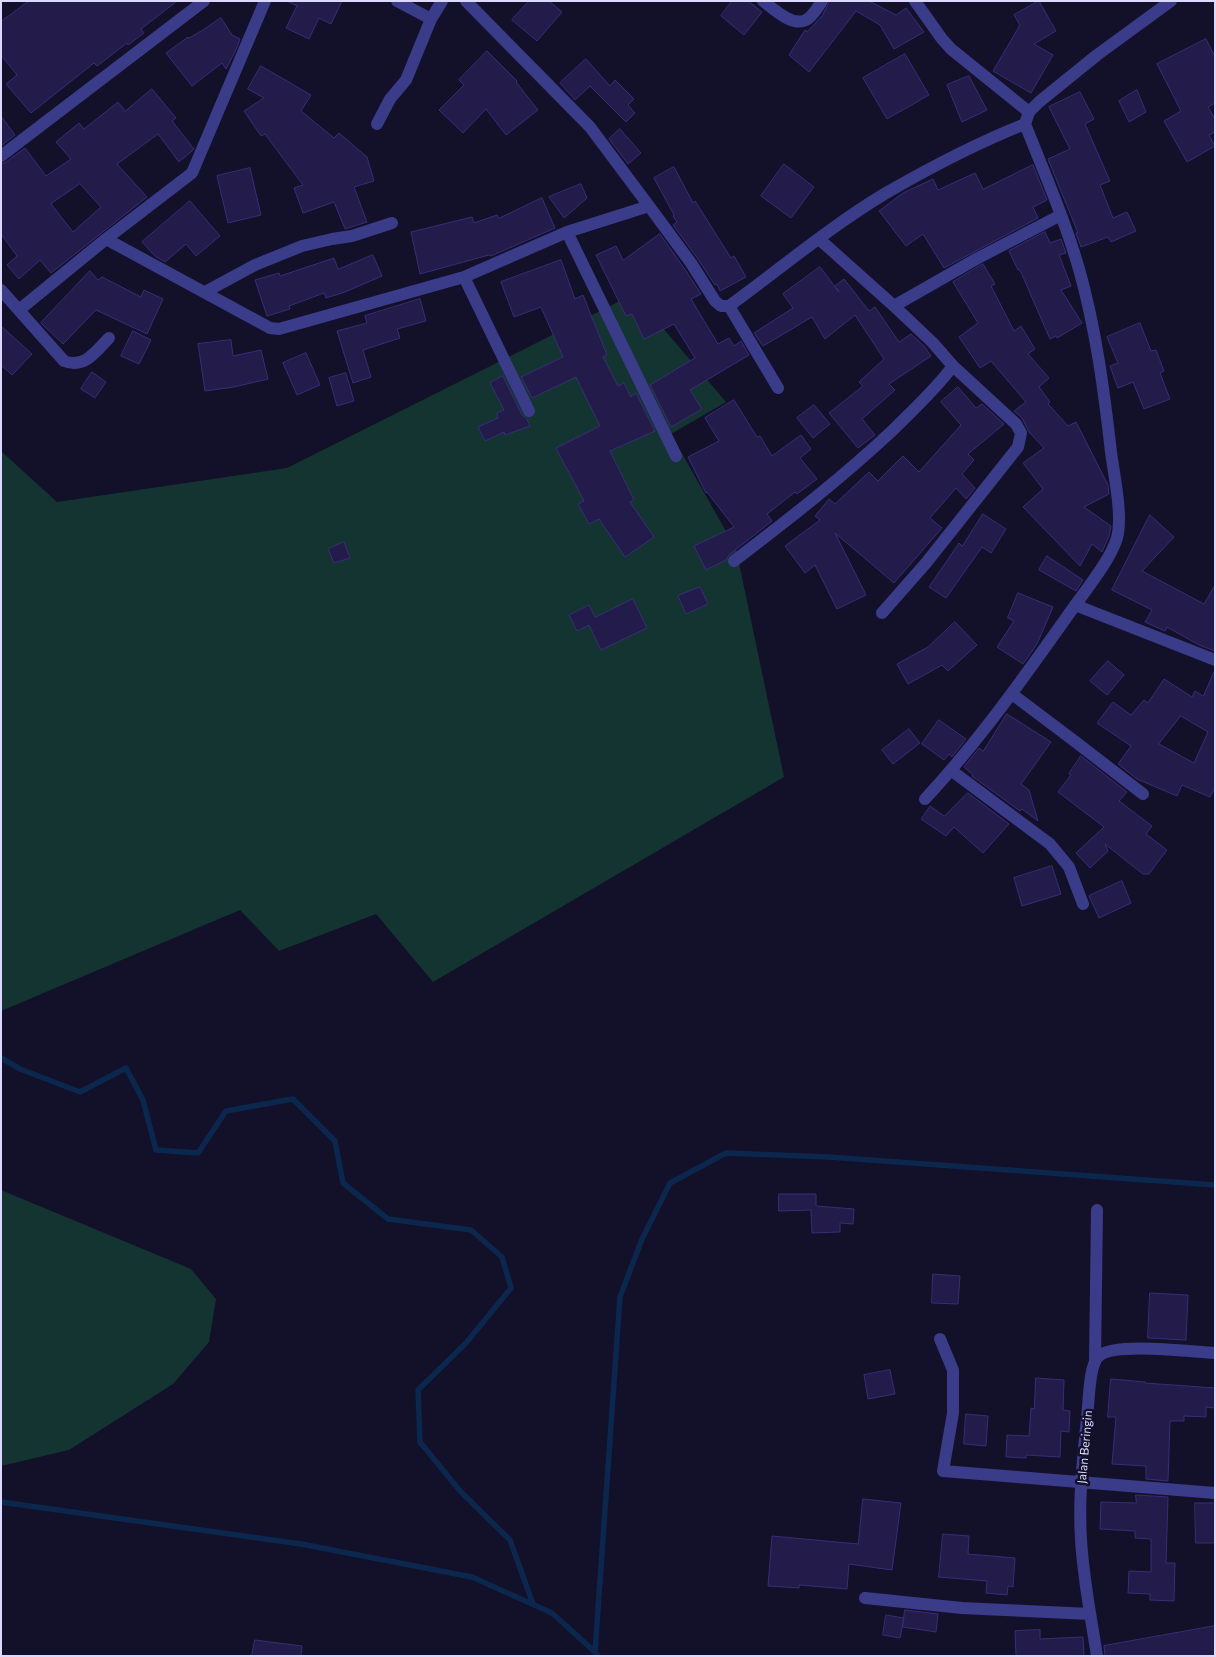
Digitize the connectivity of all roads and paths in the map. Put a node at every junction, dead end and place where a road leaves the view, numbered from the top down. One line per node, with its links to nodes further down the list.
1 (204, 1): 13 (street)
2 (265, 1): 18 (street)
3 (397, 1): 10 (street)
4 (442, 1): 10 (street)
5 (466, 1): 14 (street)
6 (763, 1): 7 (street)
7 (822, 1)
8 (915, 1): 11 (street)
9 (1171, 1): 11 (street)
10 (431, 19): 12 (street)
11 (1027, 118): 15 (street); 19 (street)
12 (377, 124)
13 (1, 156)
14 (649, 206): 17 (street); 23 (street)
15 (1060, 215): 24 (street); 32 (street)
16 (392, 223): 22 (street)
17 (567, 232): 20 (street); 30 (street)
18 (106, 239): 22 (street); 25 (street)
19 (819, 239): 23 (street); 24 (street)
20 (464, 276): 22 (street); 29 (street)
21 (1, 290): 25 (street)
22 (205, 292)
23 (729, 306): 28 (street)
24 (894, 306): 27 (street)
25 (19, 310): 26 (street)
26 (109, 338)
27 (953, 366): 31 (street); 33 (street)
28 (778, 388)
29 (530, 411)
30 (676, 456)
31 (734, 561)
32 (1075, 605): 34 (street); 35 (street)
33 (882, 613)
34 (1215, 660)
35 (1012, 694): 36 (street); 37 (street)
36 (952, 770): 38 (street); 39 (street)
37 (1143, 794)
38 (925, 799)
39 (1083, 904)
40 (1097, 1210): 43 (street, Jalan Beringin)
41 (940, 1339): 44 (street)
42 (1215, 1353): 43 (street)
43 (1095, 1360): 44 (street, Jalan Beringin)
44 (1081, 1482): 45 (street); 47 (street, Jalan Beringin)
45 (1215, 1493)
46 (865, 1598): 47 (street)
47 (1090, 1614): 48 (street, Jalan Beringin)
48 (1097, 1656)

